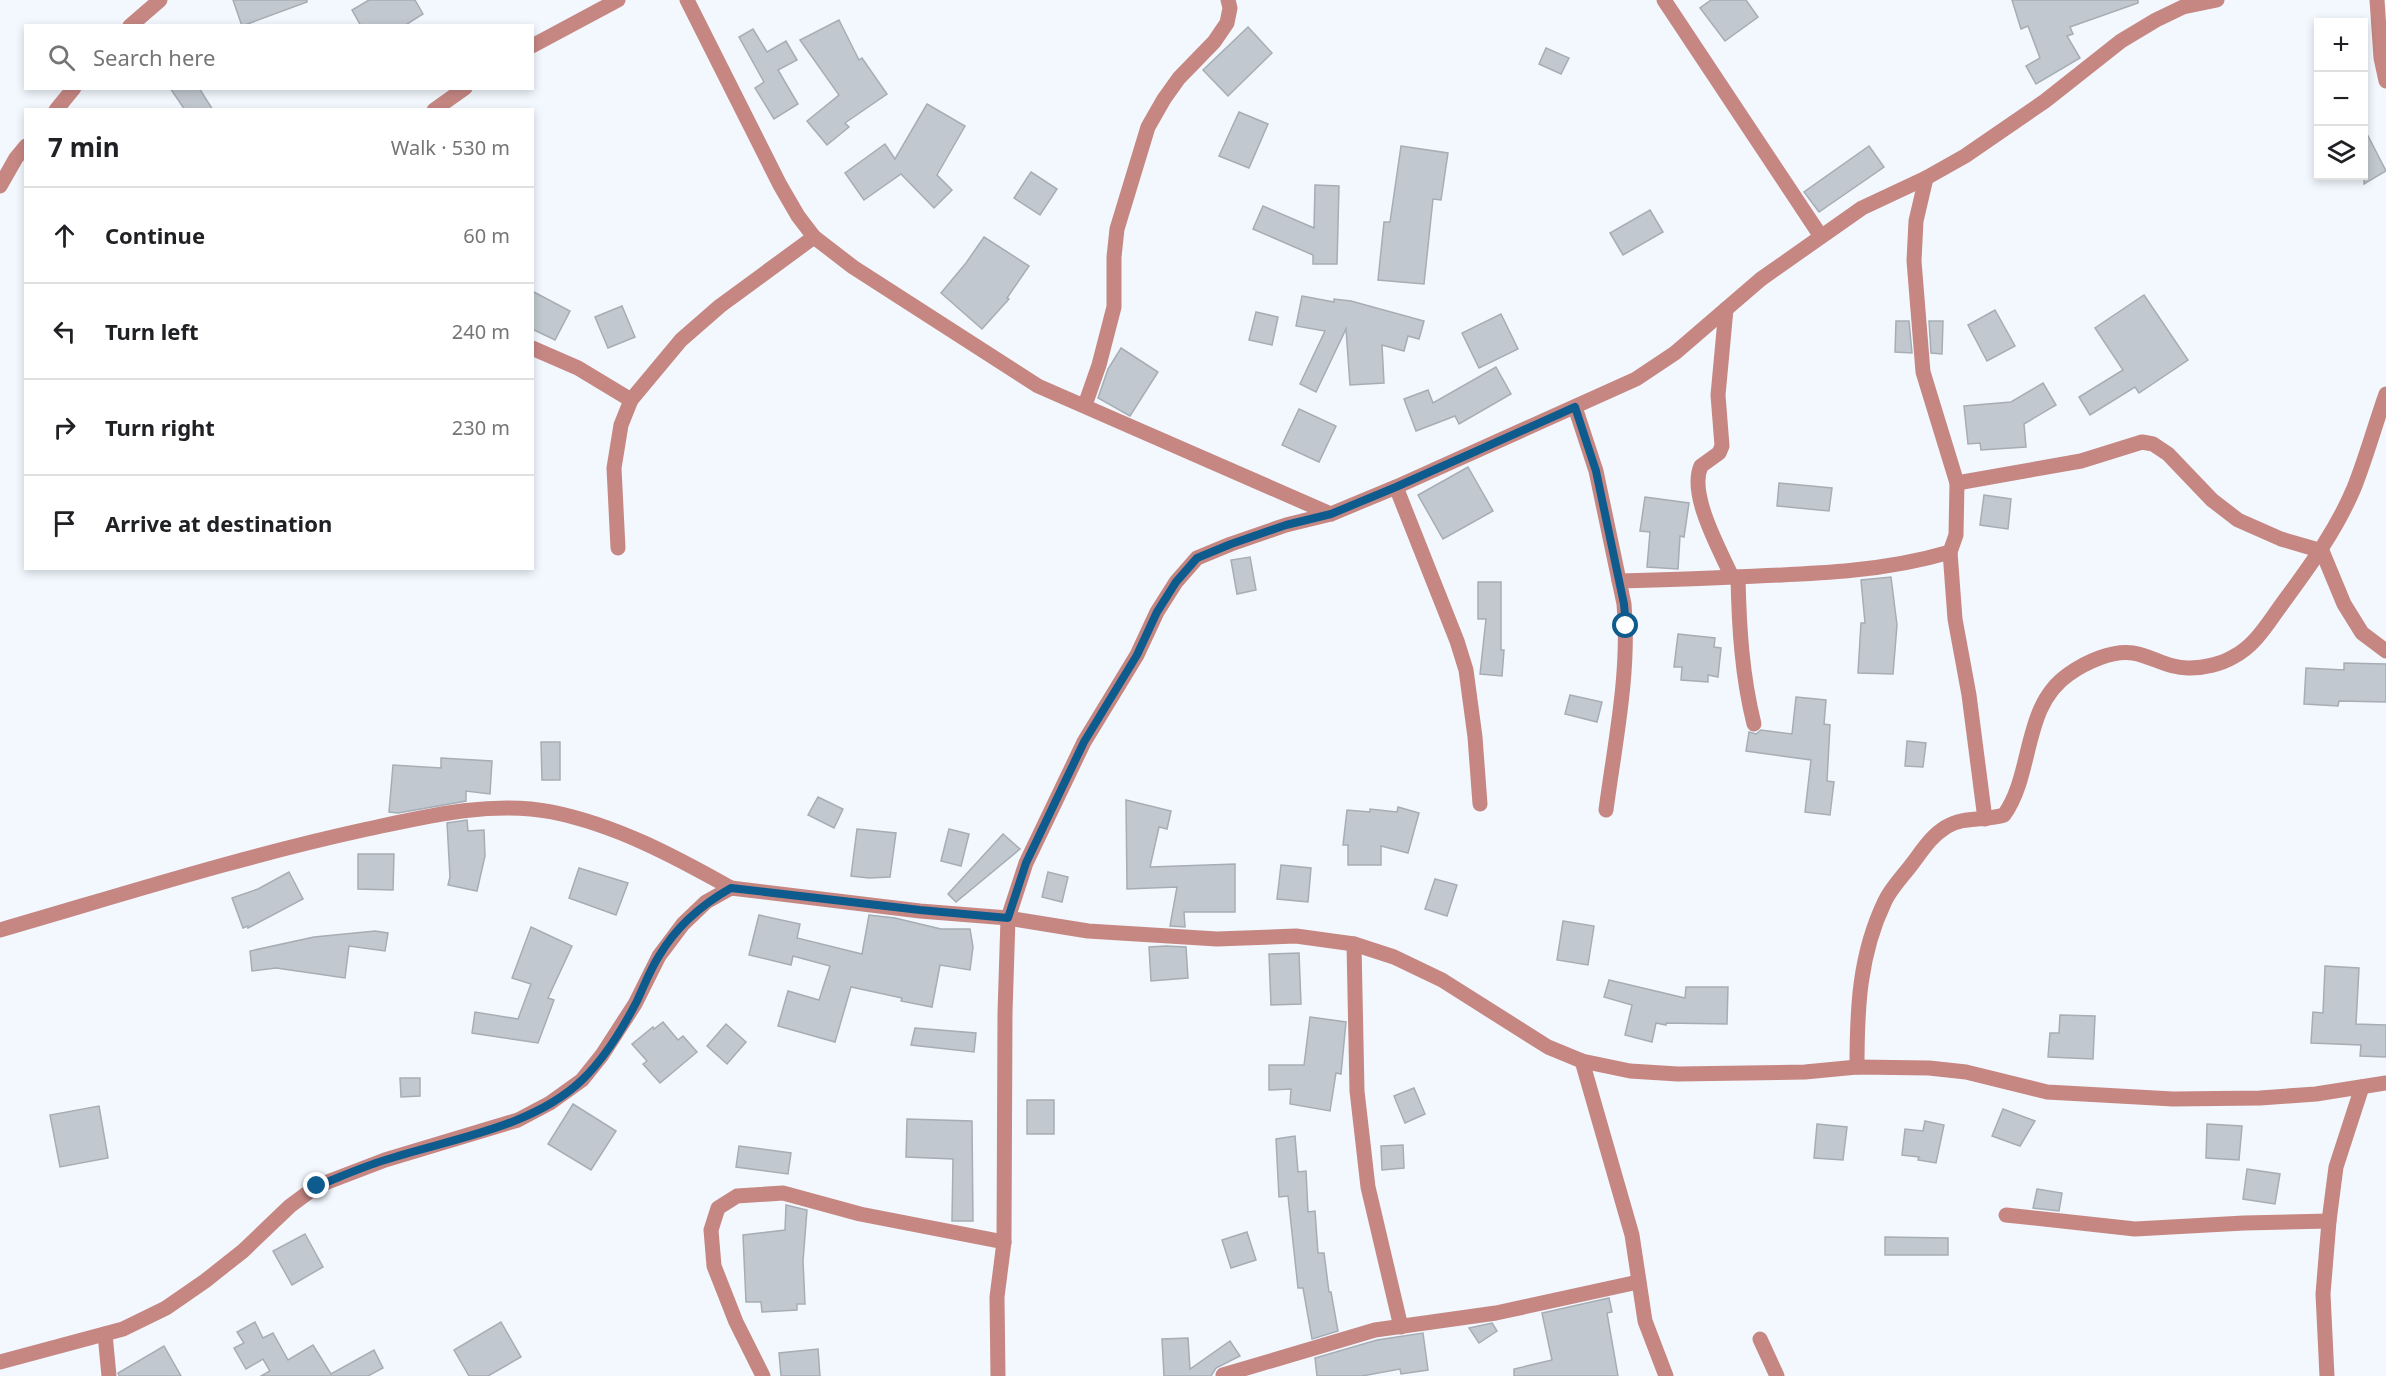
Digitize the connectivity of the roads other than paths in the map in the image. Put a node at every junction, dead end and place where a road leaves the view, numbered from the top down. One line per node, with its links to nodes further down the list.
1 (160, 0): 9 (street)
2 (618, 0): 10 (street)
3 (687, 0): 20 (street)
4 (1228, 0): 25 (street)
5 (1664, 0): 19 (street)
6 (2210, 0): 7 (street); 17 (street)
7 (2217, 0)
8 (2377, 0): 11 (street)
9 (132, 24)
10 (534, 45)
11 (2386, 81)
12 (72, 90): 14 (street)
13 (462, 90): 15 (street)
14 (58, 108)
15 (437, 108)
16 (24, 148): 18 (street)
17 (1926, 178): 19 (street); 27 (street)
18 (0, 186)
19 (1820, 235): 21 (street)
20 (814, 237): 24 (street); 25 (street)
21 (1726, 309): 26 (street); 33 (street)
22 (534, 349): 24 (street)
23 (2386, 394): 31 (street)
24 (631, 400): 30 (street)
25 (1085, 405): 29 (street)
26 (1575, 407): 28 (street); 34 (street)
27 (1957, 483): 31 (street); 32 (street)
28 (1396, 487): 29 (street); 37 (street)
29 (1331, 514): 41 (street)
30 (618, 548)
31 (2322, 551): 35 (street); 39 (street)
32 (1950, 552): 33 (street); 39 (street)
33 (1735, 577): 34 (street); 36 (street)
34 (1619, 581): 38 (street)
35 (2386, 651)
36 (1754, 724)
37 (1480, 804)
38 (1606, 810)
39 (1985, 819): 45 (street)
40 (731, 888): 41 (street); 42 (street); 53 (street)
41 (1008, 918): 43 (street); 50 (street)
42 (0, 930)
43 (1354, 945): 44 (street); 52 (street)
44 (1581, 1061): 45 (street); 51 (street)
45 (1857, 1067): 47 (street)
46 (2386, 1083): 47 (street)
47 (2361, 1087): 49 (street)
48 (2006, 1215): 49 (street)
49 (2330, 1221): 62 (street)
50 (1004, 1242): 58 (street); 59 (street)
51 (1638, 1282): 52 (street); 60 (street)
52 (1401, 1327): 56 (street)
53 (105, 1334): 55 (street); 57 (street)
54 (1760, 1339): 61 (street)
55 (0, 1362)
56 (1223, 1375)
57 (109, 1376)
58 (763, 1376)
59 (999, 1376)
60 (1666, 1376)
61 (1777, 1376)
62 (2327, 1376)

